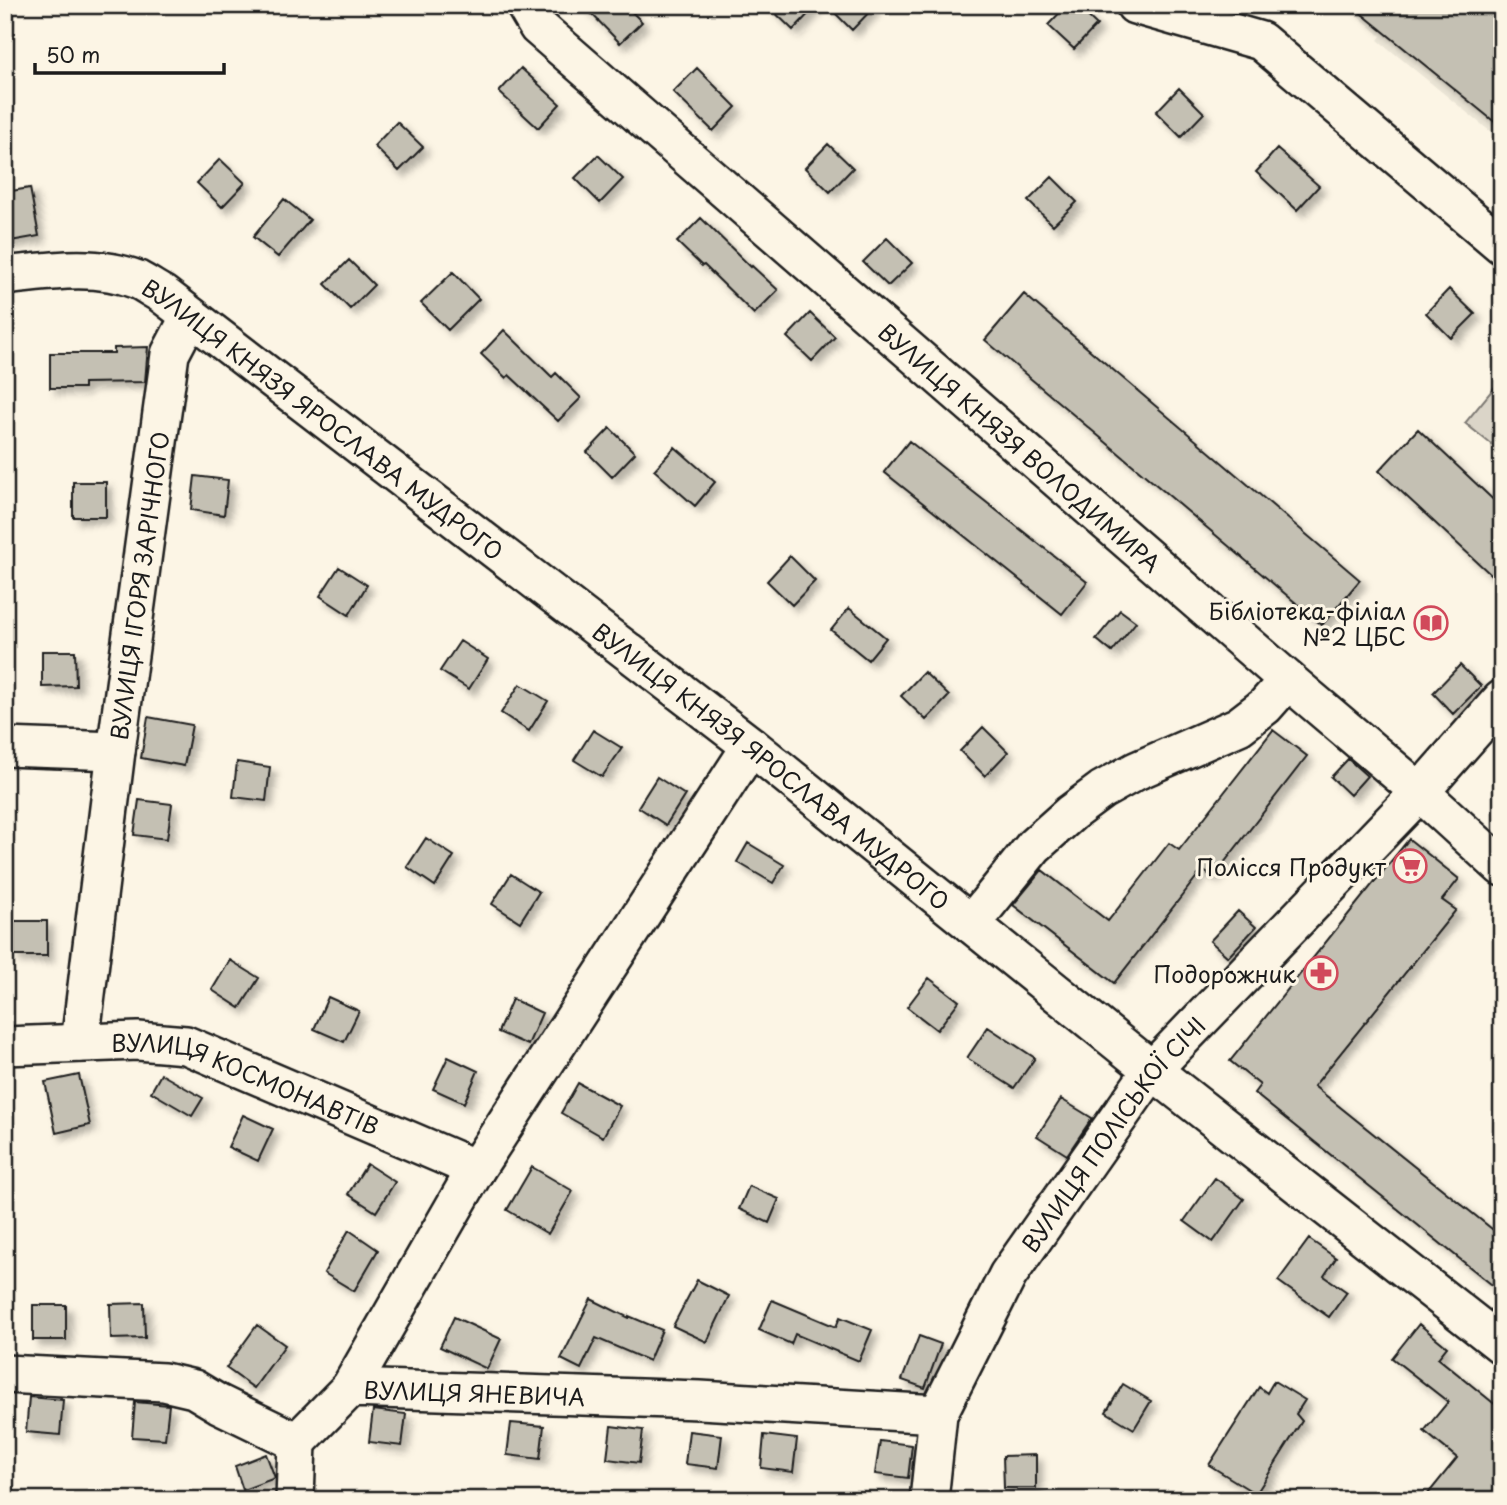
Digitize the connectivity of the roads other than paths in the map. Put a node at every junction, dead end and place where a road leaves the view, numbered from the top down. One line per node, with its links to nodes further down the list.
1 (1135, 5): 4 (street)
2 (1240, 5): 4 (street)
3 (531, 16): 8 (street, ВУЛИЦЯ КНЯЗЯ ВОЛОДИМИРА)
4 (1261, 41): 5 (street)
5 (1502, 246)
6 (5, 276): 7 (street, ВУЛИЦЯ КНЯЗЯ ЯРОСЛАВА МУДРОГО)
7 (190, 316): 10 (street, ВУЛИЦЯ КНЯЗЯ ЯРОСЛАВА МУДРОГО); 12 (street, ВУЛИЦЯ ІГОРЯ ЗАРІЧНОГО)
8 (1288, 680): 13 (street, ВУЛИЦЯ КНЯЗЯ ВОЛОДИМИРА); 15 (street)
9 (1502, 699): 13 (street, ВУЛИЦЯ ПОЛІСЬКОЇ СІЧІ)
10 (751, 746): 15 (street, ВУЛИЦЯ КНЯЗЯ ЯРОСЛАВА МУДРОГО); 19 (street)
11 (5, 747): 12 (street, ВУЛИЦЯ ІГОРЯ ЗАРІЧНОГО)
12 (116, 751): 16 (street)
13 (1420, 792): 14 (street, ВУЛИЦЯ КНЯЗЯ ВОЛОДИМИРА); 18 (street, ВУЛИЦЯ ПОЛІСЬКОЇ СІЧІ)
14 (1502, 867)
15 (971, 924): 18 (street, ВУЛИЦЯ КНЯЗЯ ЯРОСЛАВА МУДРОГО)
16 (80, 1043): 17 (street, ВУЛИЦЯ КОСМОНАВТІВ); 19 (street, ВУЛИЦЯ КОСМОНАВТІВ)
17 (5, 1046)
18 (1152, 1070): 20 (street, ВУЛИЦЯ КНЯЗЯ ЯРОСЛАВА МУДРОГО); 23 (street, ВУЛИЦЯ ПОЛІСЬКОЇ СІЧІ)
19 (476, 1169): 22 (street)
20 (1502, 1345)
21 (5, 1374): 24 (street)
22 (350, 1388): 23 (street, ВУЛИЦЯ ЯНЕВИЧА); 24 (street, ВУЛИЦЯ ЯНЕВИЧА)
23 (938, 1413): 26 (street, ВУЛИЦЯ ПОЛІСЬКОЇ СІЧІ)
24 (297, 1442): 25 (street)
25 (295, 1500)
26 (929, 1500)

